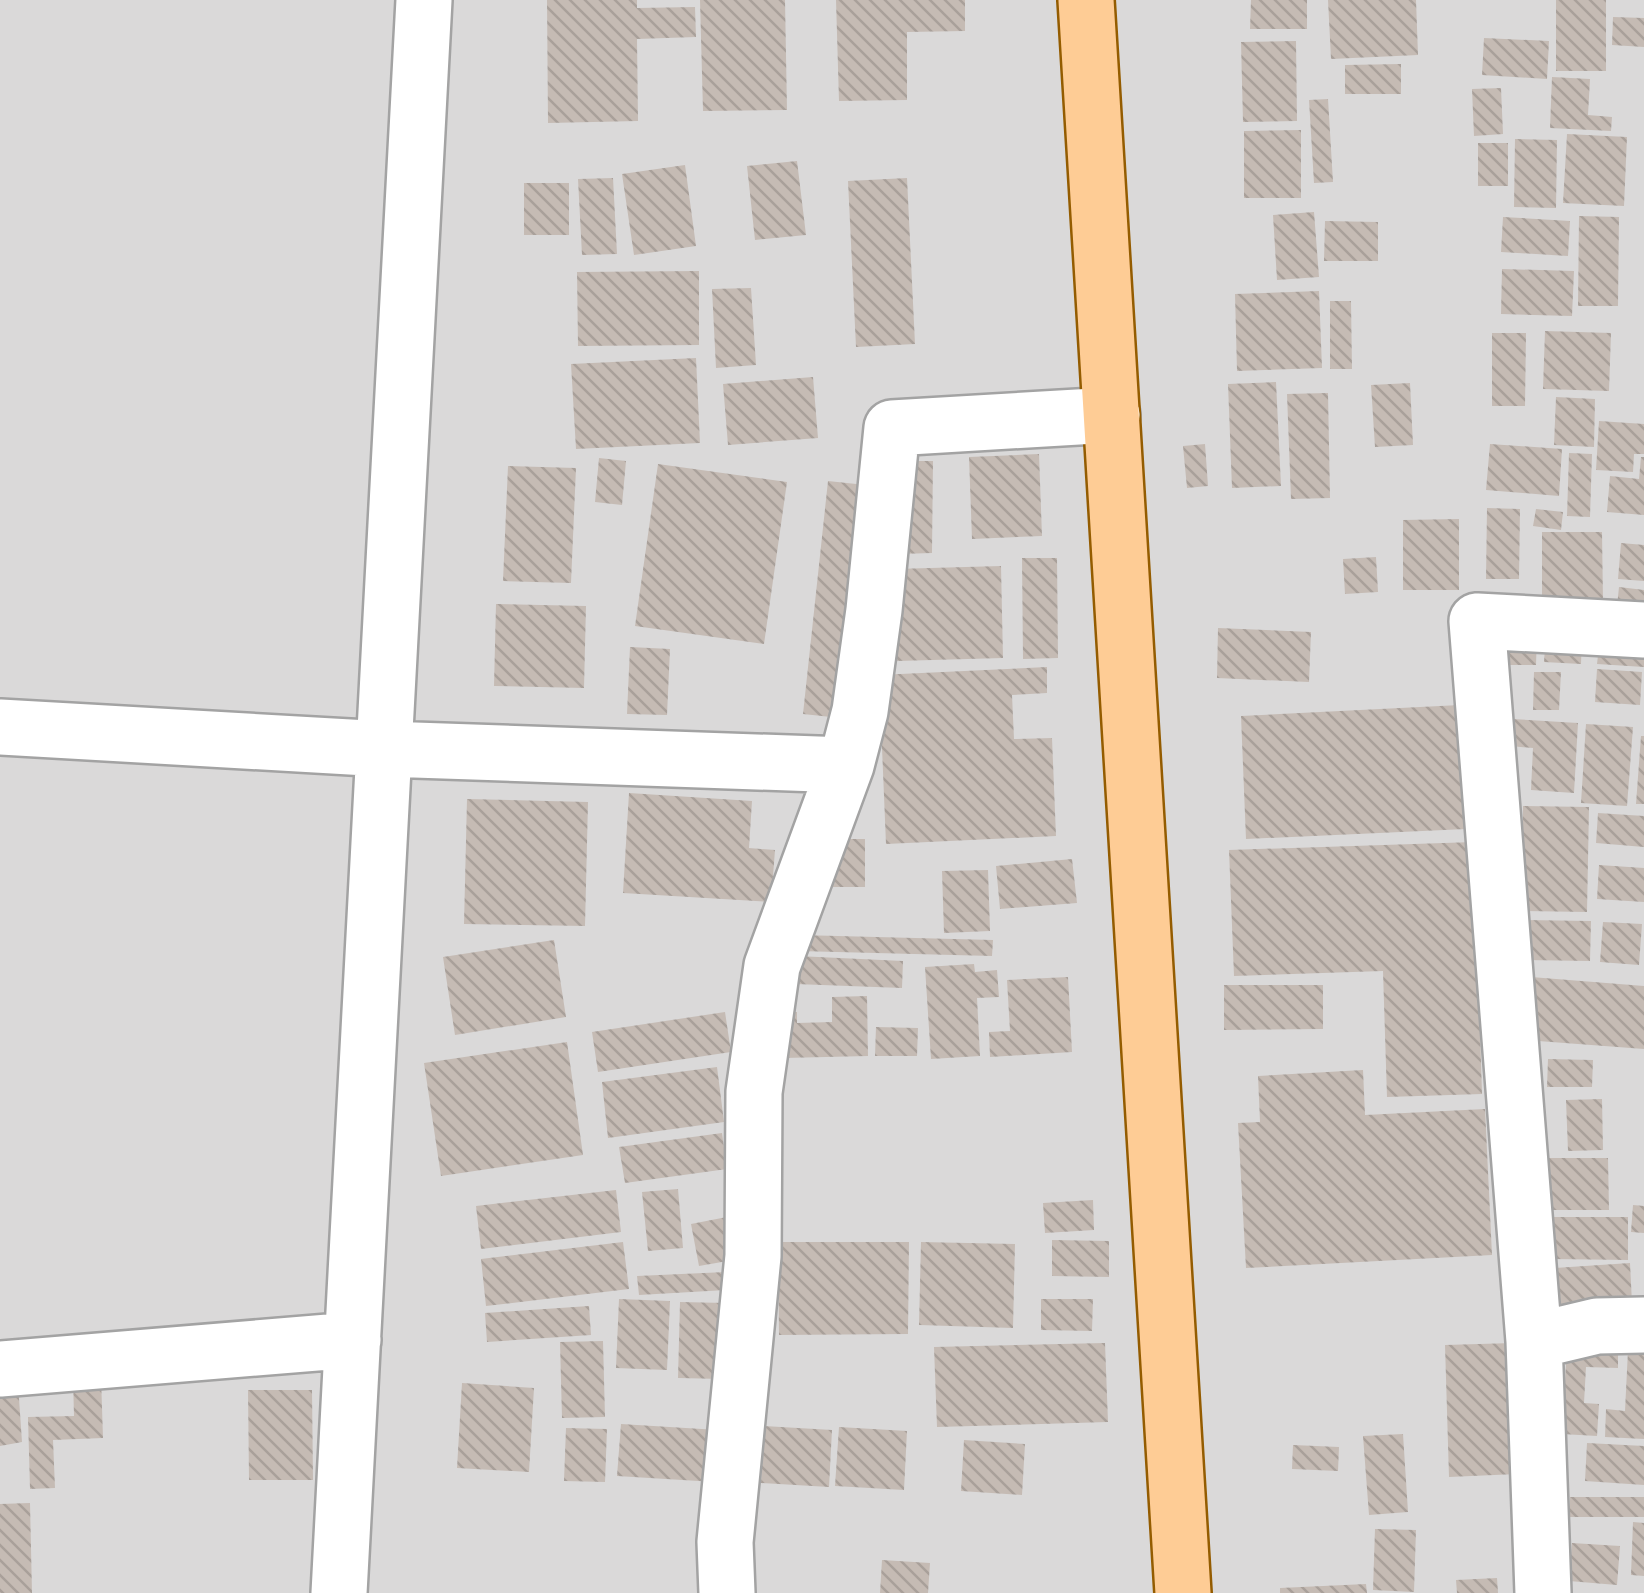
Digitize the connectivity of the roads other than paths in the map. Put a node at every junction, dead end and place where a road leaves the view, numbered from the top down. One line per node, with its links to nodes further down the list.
1 (424, 0): 6 (street)
2 (1086, 0): 3 (main road)
3 (1112, 415): 7 (street); 14 (main road)
4 (1644, 630): 10 (street)
5 (0, 727): 6 (street)
6 (384, 749): 7 (street); 9 (street)
7 (846, 765): 13 (street)
8 (1644, 1325): 10 (street)
9 (353, 1340): 11 (street); 12 (street)
10 (1534, 1341): 15 (street)
11 (0, 1368)
12 (339, 1593)
13 (727, 1593)
14 (1183, 1593)
15 (1543, 1593)

